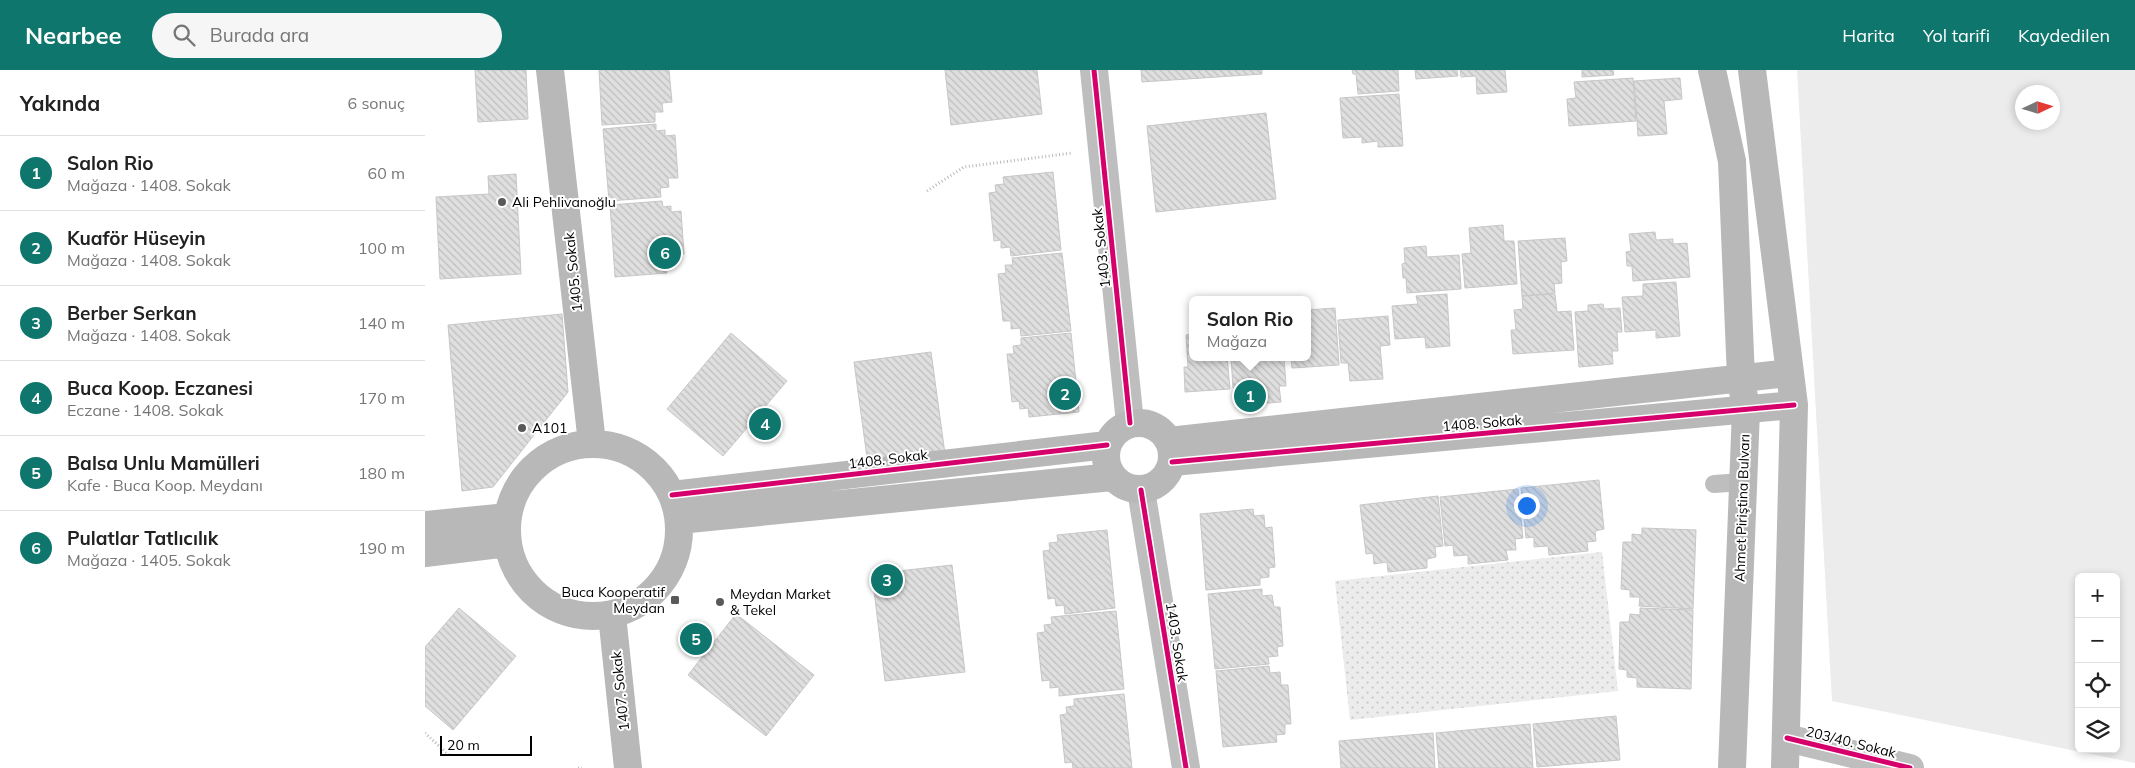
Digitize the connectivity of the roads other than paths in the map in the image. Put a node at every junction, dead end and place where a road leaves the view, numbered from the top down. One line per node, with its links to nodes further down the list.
1 (550, 70): 10 (street, 1405. Sokak)
2 (1094, 70): 9 (street, 1403. Sokak)
3 (1712, 70): 6 (street, Ahmet Piriştina Bulvarı)
4 (1752, 70): 5 (street)
5 (1789, 373): 6 (street, 1408. Sokak); 7 (street)
6 (1741, 378): 8 (street, Ahmet Piriştina Bulvarı); 12 (street, 1408. Sokak)
7 (1794, 405): 8 (street, 1408. Sokak); 23 (street)
8 (1746, 410): 12 (street, 1408. Sokak); 14 (street, Ahmet Piriştina Bulvarı)
9 (1130, 423): 11 (street); 12 (street)
10 (592, 443): 17 (street); 18 (street)
11 (1107, 445): 13 (street); 17 (street, 1408. Sokak)
12 (1170, 452): 16 (street)
13 (1112, 477): 16 (street); 17 (street)
14 (1743, 482): 15 (lane); 26 (street, Ahmet Piriştina Bulvarı)
15 (1714, 484)
16 (1141, 490): 25 (street, 1403. Sokak)
17 (676, 508): 22 (street)
18 (508, 516): 19 (street); 20 (street)
19 (425, 525)
20 (508, 543): 21 (street); 22 (street)
21 (425, 553)
22 (612, 615): 24 (street, 1407. Sokak)
23 (1787, 738): 27 (street); 28 (street, 203/40. Sokak)
24 (628, 768)
25 (1185, 768)
26 (1732, 768)
27 (1785, 768)
28 (1910, 768)

